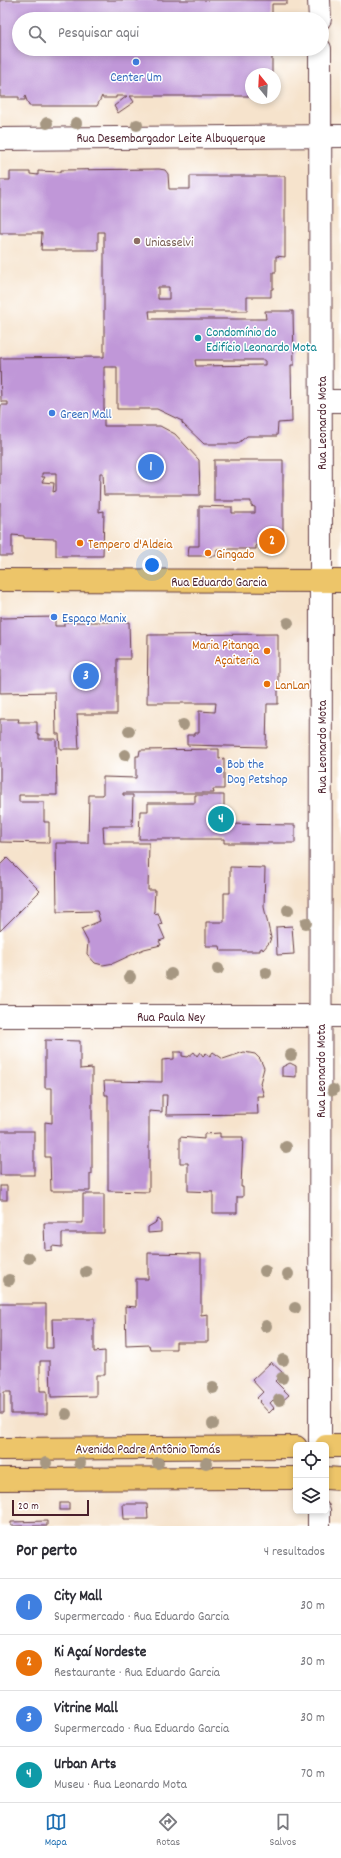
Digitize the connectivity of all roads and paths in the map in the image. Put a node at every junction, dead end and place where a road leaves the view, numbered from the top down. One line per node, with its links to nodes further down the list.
1 (319, 0): 2 (street)
2 (320, 12)
3 (321, 56): 4 (street, Rua Leonardo Mota)
4 (331, 136): 5 (street, Rua Desembargador Leite Albuquerque); 6 (street, Rua Leonardo Mota)
5 (0, 139)
6 (331, 401): 8 (street, Rua Leonardo Mota)
7 (0, 580): 8 (main road, Rua Eduardo Garcia)
8 (331, 581): 10 (street, Rua Leonardo Mota)
9 (0, 1016): 10 (street, Rua Paula Ney)
10 (331, 1016): 11 (street, Rua Leonardo Mota)
11 (320, 1442)
12 (293, 1446): 15 (main road, Avenida Padre Antônio Tomás)
13 (329, 1446): 14 (main road)
14 (341, 1446)
15 (0, 1449)
16 (293, 1478): 18 (main road)
17 (329, 1478): 19 (main road)
18 (0, 1479)
19 (341, 1479)
20 (319, 1514): 21 (street)
21 (319, 1526)

